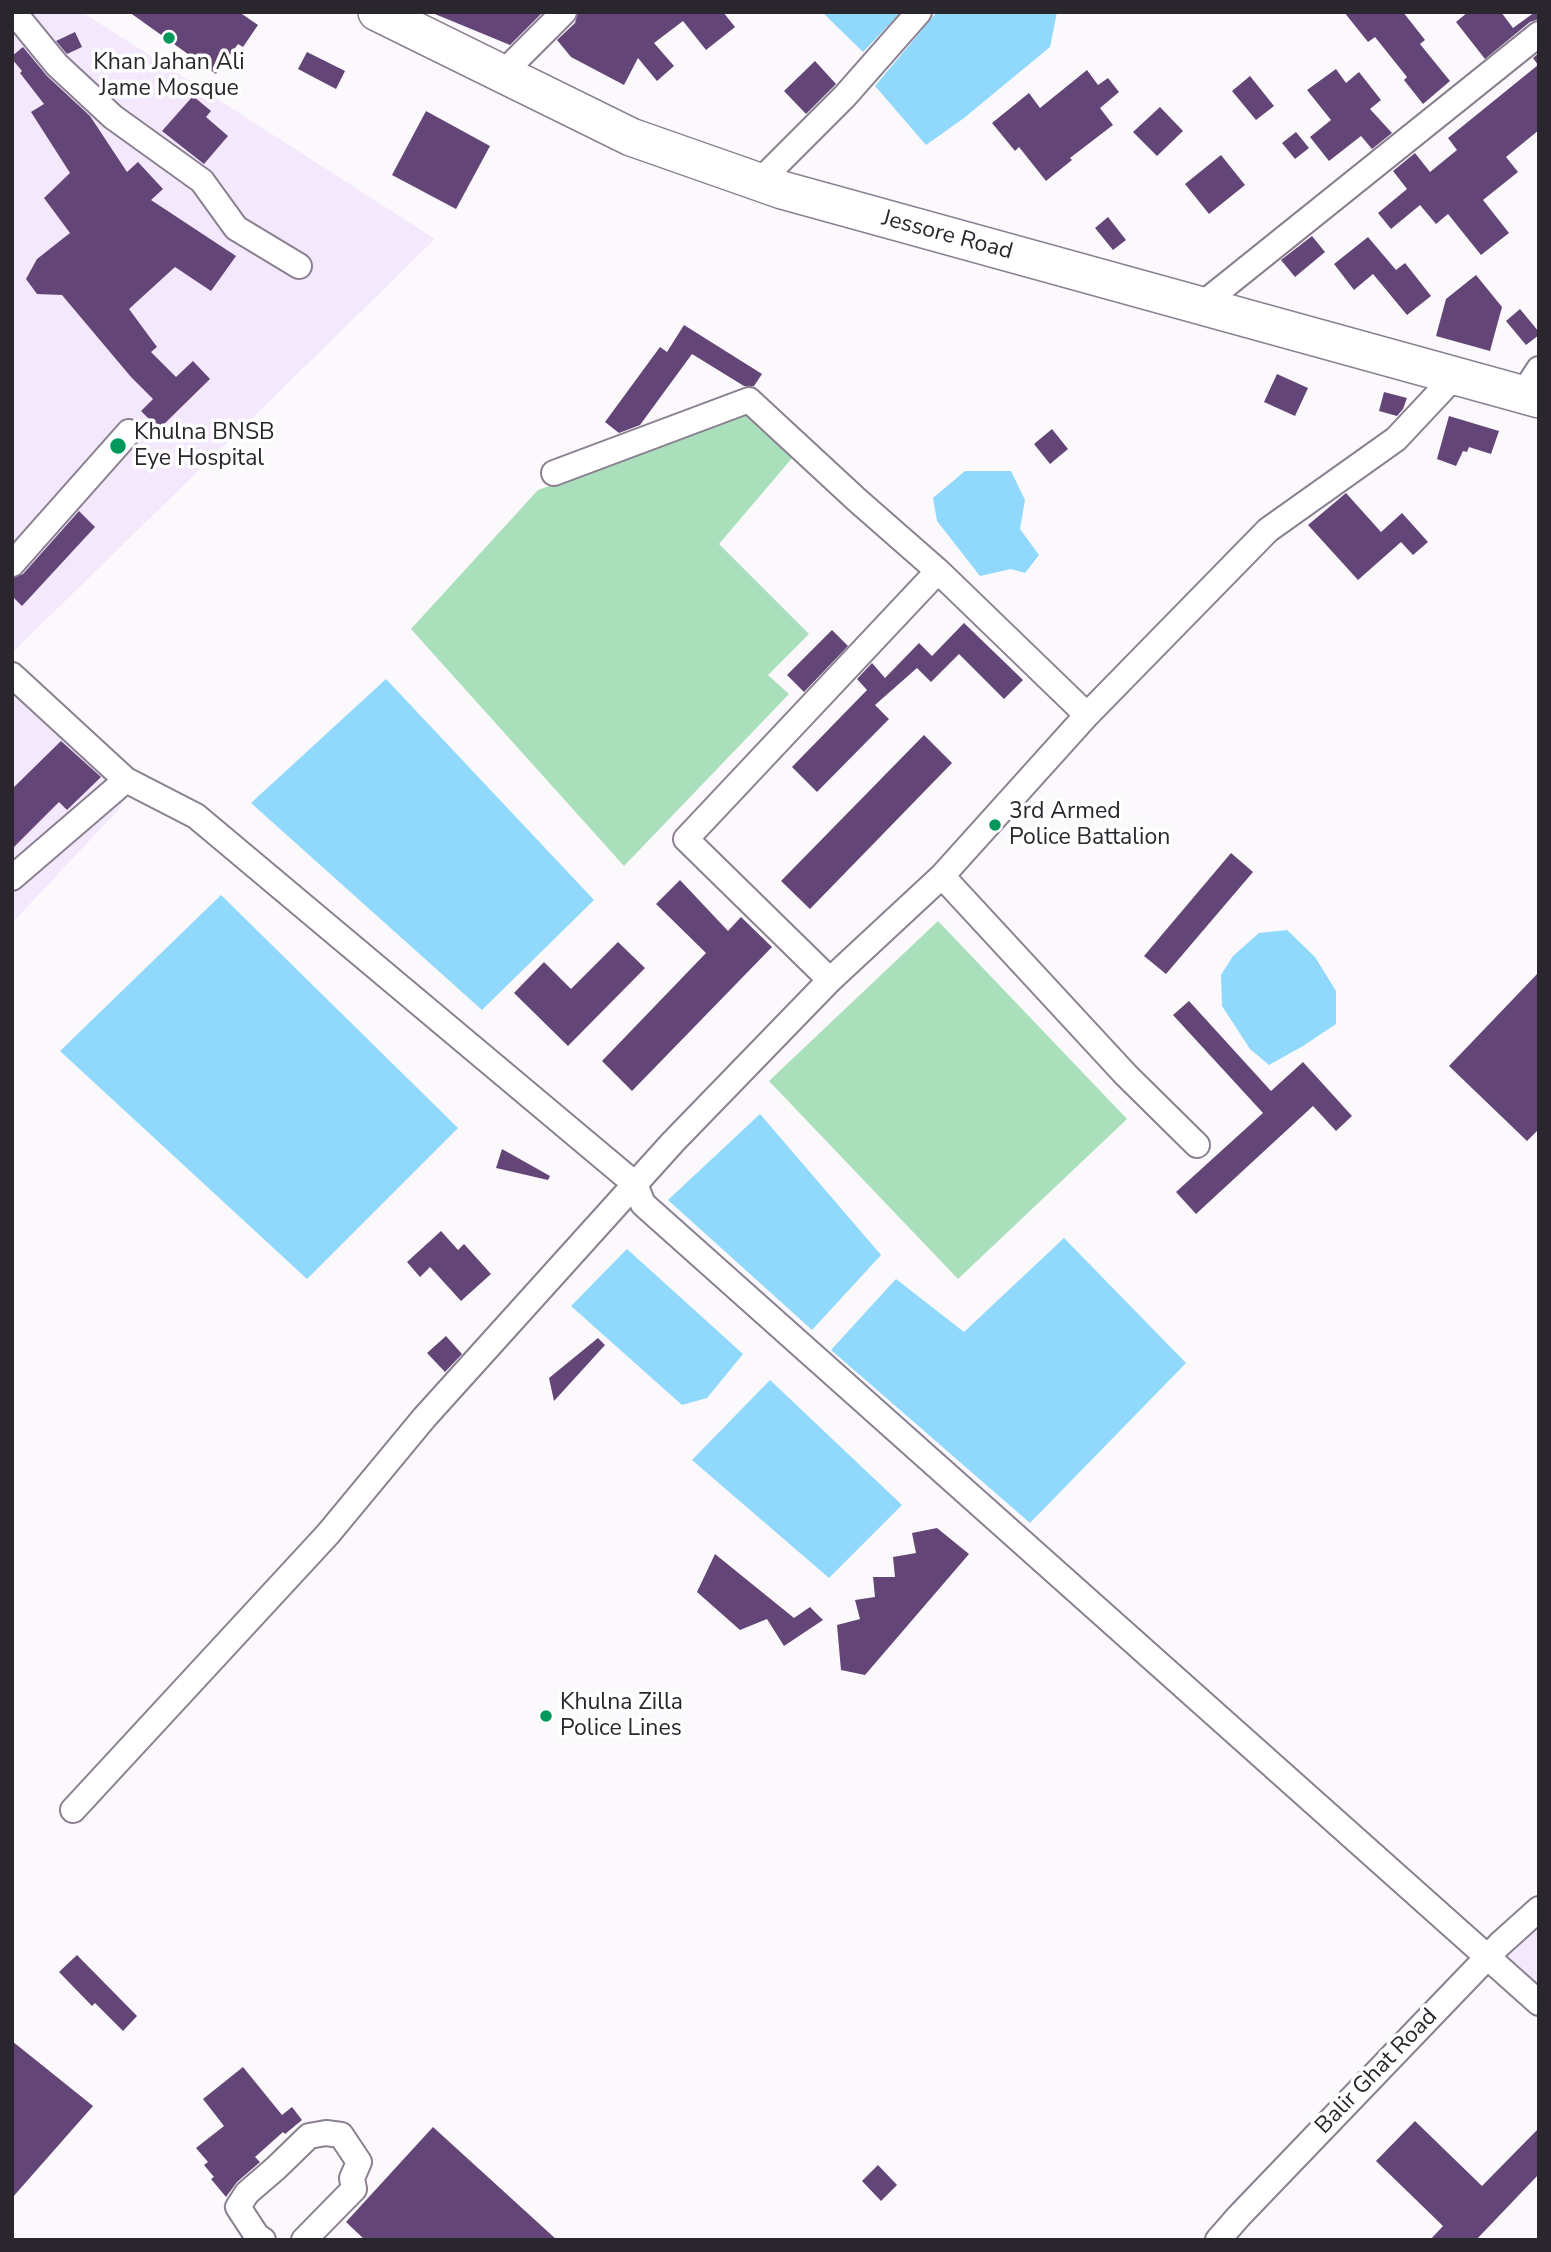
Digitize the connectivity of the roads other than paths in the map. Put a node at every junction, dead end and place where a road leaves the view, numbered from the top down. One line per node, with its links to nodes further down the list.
1 (377, 12): 6 (highway, Jessore Road)
2 (564, 12): 6 (street)
3 (919, 12): 7 (street)
4 (19, 18): 8 (street)
5 (1539, 34): 9 (street)
6 (502, 74): 7 (highway, Jessore Road)
7 (759, 182): 9 (highway, Jessore Road)
8 (299, 266)
9 (1200, 306): 10 (highway, Jessore Road)
10 (1455, 376): 11 (highway, Jessore Road); 17 (street)
11 (1533, 388)
12 (129, 432): 14 (street)
13 (554, 473): 15 (street)
14 (12, 564)
15 (938, 571): 17 (street); 21 (street)
16 (12, 676): 18 (street)
17 (1087, 715): 19 (street)
18 (126, 780): 20 (street); 23 (street)
19 (942, 876): 21 (street); 22 (street)
20 (12, 878)
21 (830, 980): 23 (street)
22 (1197, 1145)
23 (635, 1184): 24 (street); 27 (street)
24 (73, 1810)
25 (1539, 1909): 27 (street, Balir Ghat Road)
26 (1539, 1921): 27 (street, Balir Ghat Road)
27 (1491, 1960): 28 (street); 31 (street, Balir Ghat Road); 32 (street, Balir Ghat Road)
28 (1539, 2003)
29 (262, 2240): 30 (street)
30 (304, 2240)
31 (1218, 2240)
32 (1229, 2240)

